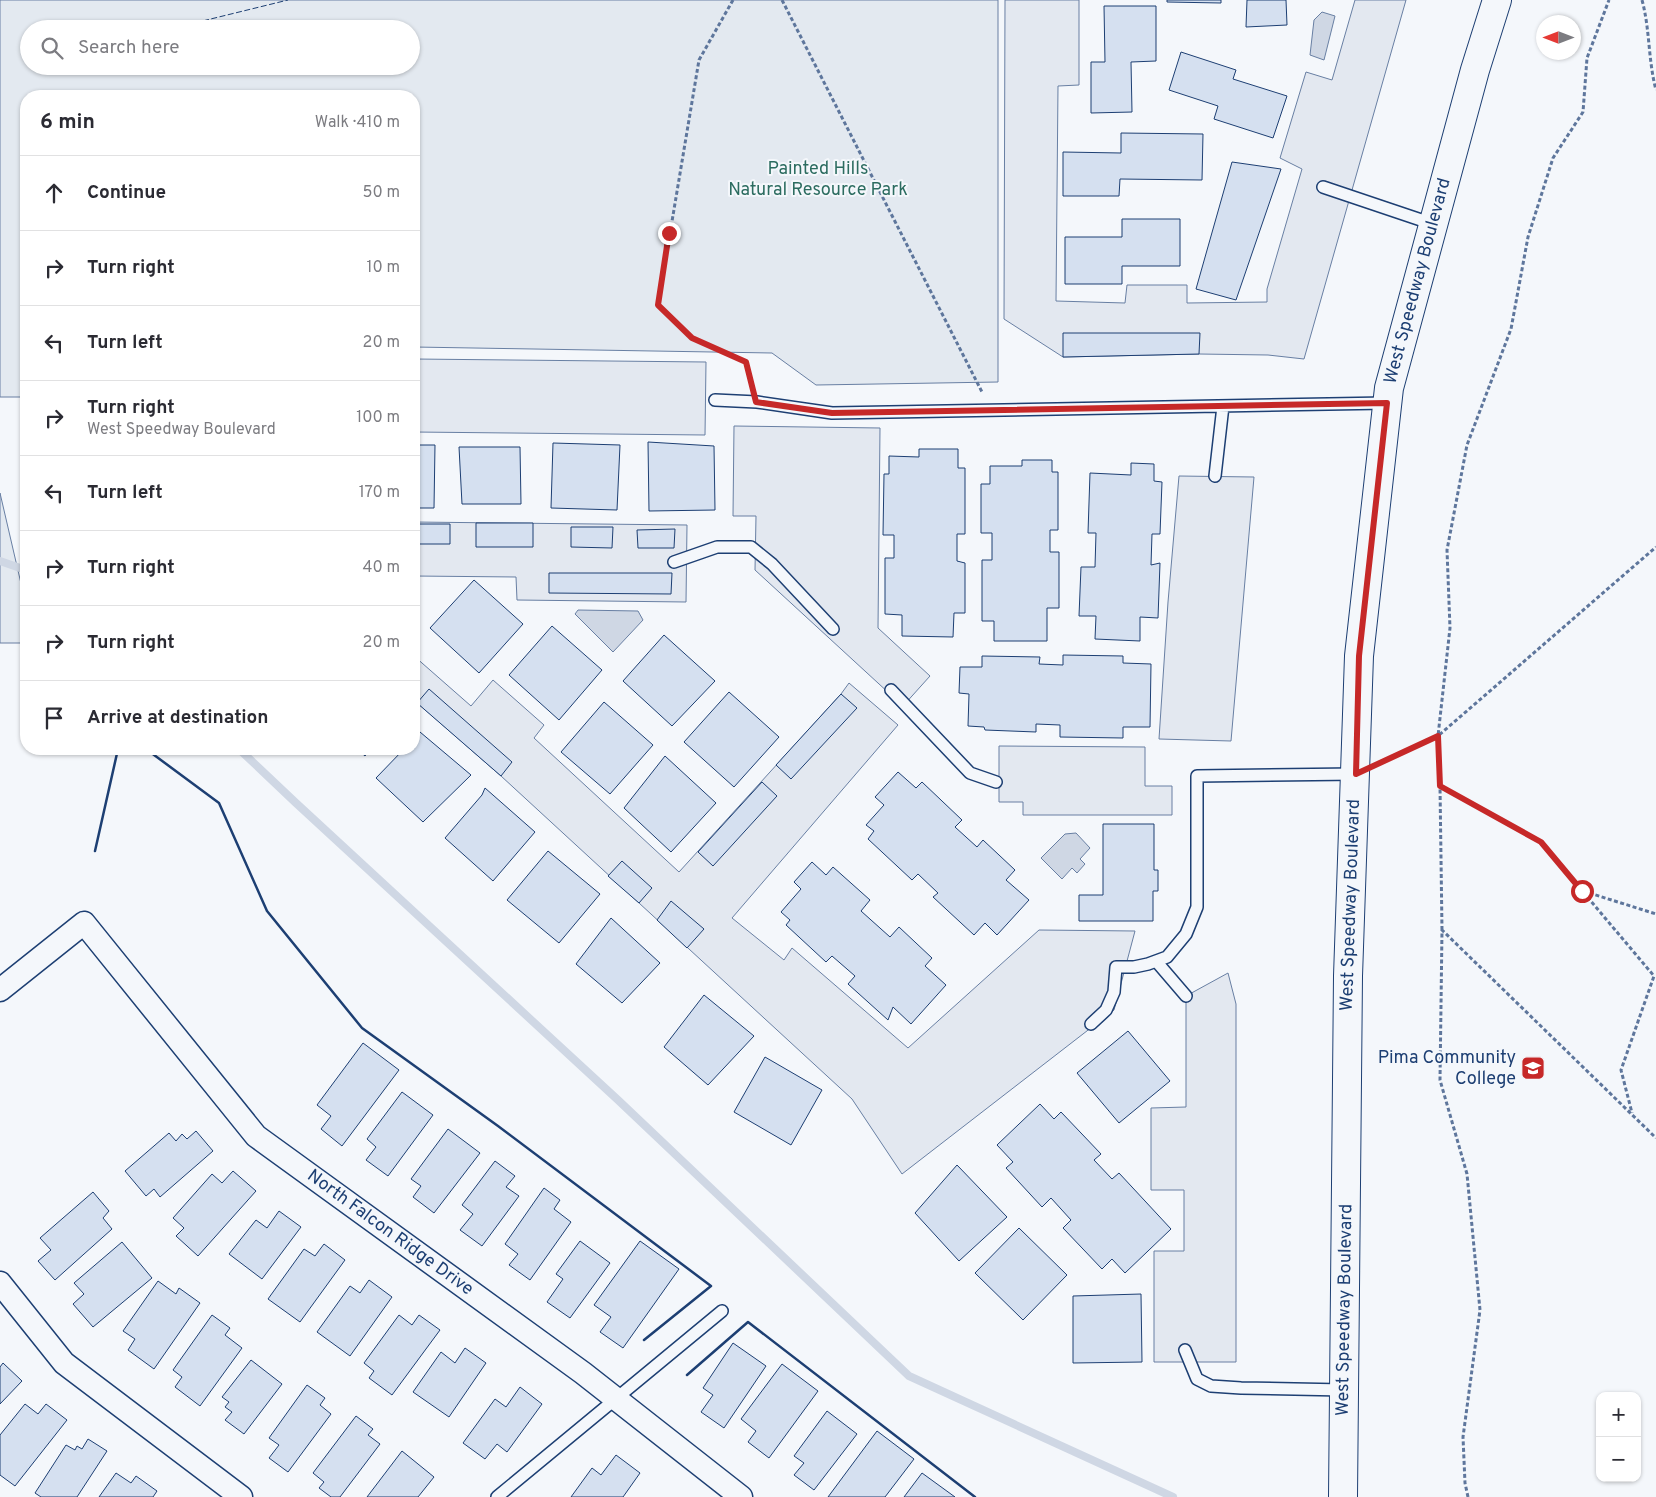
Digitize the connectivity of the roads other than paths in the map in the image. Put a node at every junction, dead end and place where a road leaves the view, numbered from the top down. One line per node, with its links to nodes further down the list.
1 (1497, 0): 3 (main road, West Speedway Boulevard)
2 (1323, 187): 3 (lane)
3 (1433, 224): 5 (main road, West Speedway Boulevard)
4 (715, 400): 6 (lane)
5 (1387, 403): 6 (lane); 11 (main road, West Speedway Boulevard)
6 (1223, 406): 7 (lane)
7 (1215, 476)
8 (674, 562): 9 (lane)
9 (833, 629)
10 (891, 690): 12 (lane)
11 (1356, 774): 13 (lane); 20 (main road, West Speedway Boulevard)
12 (996, 782)
13 (1156, 961): 15 (lane); 16 (lane)
14 (0, 990): 21 (street, North Falcon Ridge Drive)
15 (1186, 996)
16 (1091, 1024)
17 (0, 1283): 22 (street)
18 (722, 1311): 21 (lane)
19 (1185, 1350): 20 (lane)
20 (1344, 1390): 25 (main road, West Speedway Boulevard)
21 (616, 1398): 23 (lane); 24 (street, North Falcon Ridge Drive)
22 (241, 1497)
23 (497, 1497)
24 (741, 1497)
25 (1343, 1497)

